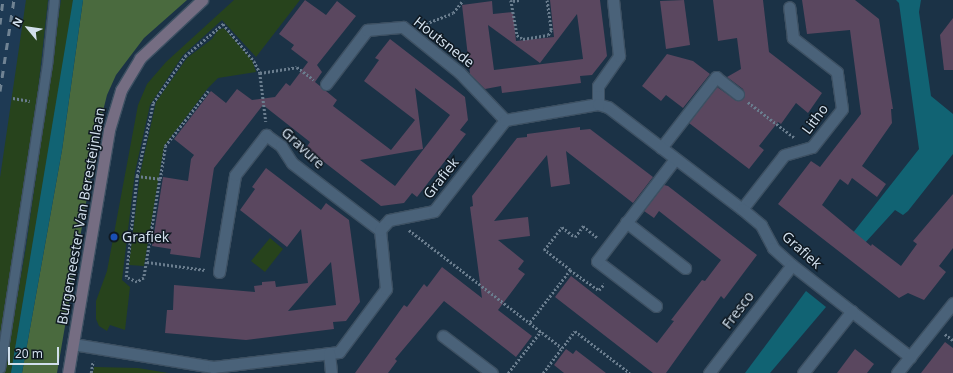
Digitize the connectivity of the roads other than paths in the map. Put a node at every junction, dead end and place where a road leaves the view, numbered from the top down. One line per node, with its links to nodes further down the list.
1 (54, 0): 24 (lane)
2 (202, 0): 21 (main road, Burgemeester Van Beresteijnlaan)
3 (613, 0): 7 (street)
4 (789, 8): 11 (street, Litho)
5 (326, 84): 8 (street, Houtsnede)
6 (738, 94): 9 (street)
7 (598, 104): 8 (street); 9 (street, Grafiek)
8 (505, 120): 13 (street, Grafiek)
9 (661, 148): 10 (street, Grafiek)
10 (675, 159): 11 (street, Grafiek); 12 (street)
11 (742, 210): 14 (street, Grafiek)
12 (626, 222): 15 (street); 18 (street)
13 (380, 230): 16 (street, Gravure); 22 (street)
14 (792, 265): 19 (street, Grafiek); 29 (street, Fresco)
15 (685, 268)
16 (219, 272)
17 (953, 303): 23 (street)
18 (656, 306)
19 (852, 311): 23 (street, Grafiek); 30 (street)
20 (443, 336): 28 (street)
21 (73, 344): 25 (street); 26 (main road, Burgemeester Van Beresteijnlaan)
22 (329, 353): 25 (street); 27 (street)
23 (910, 357): 31 (street)
24 (0, 368)
25 (189, 368)
26 (68, 373)
27 (332, 373)
28 (492, 373)
29 (709, 373)
30 (803, 373)
31 (897, 373)

